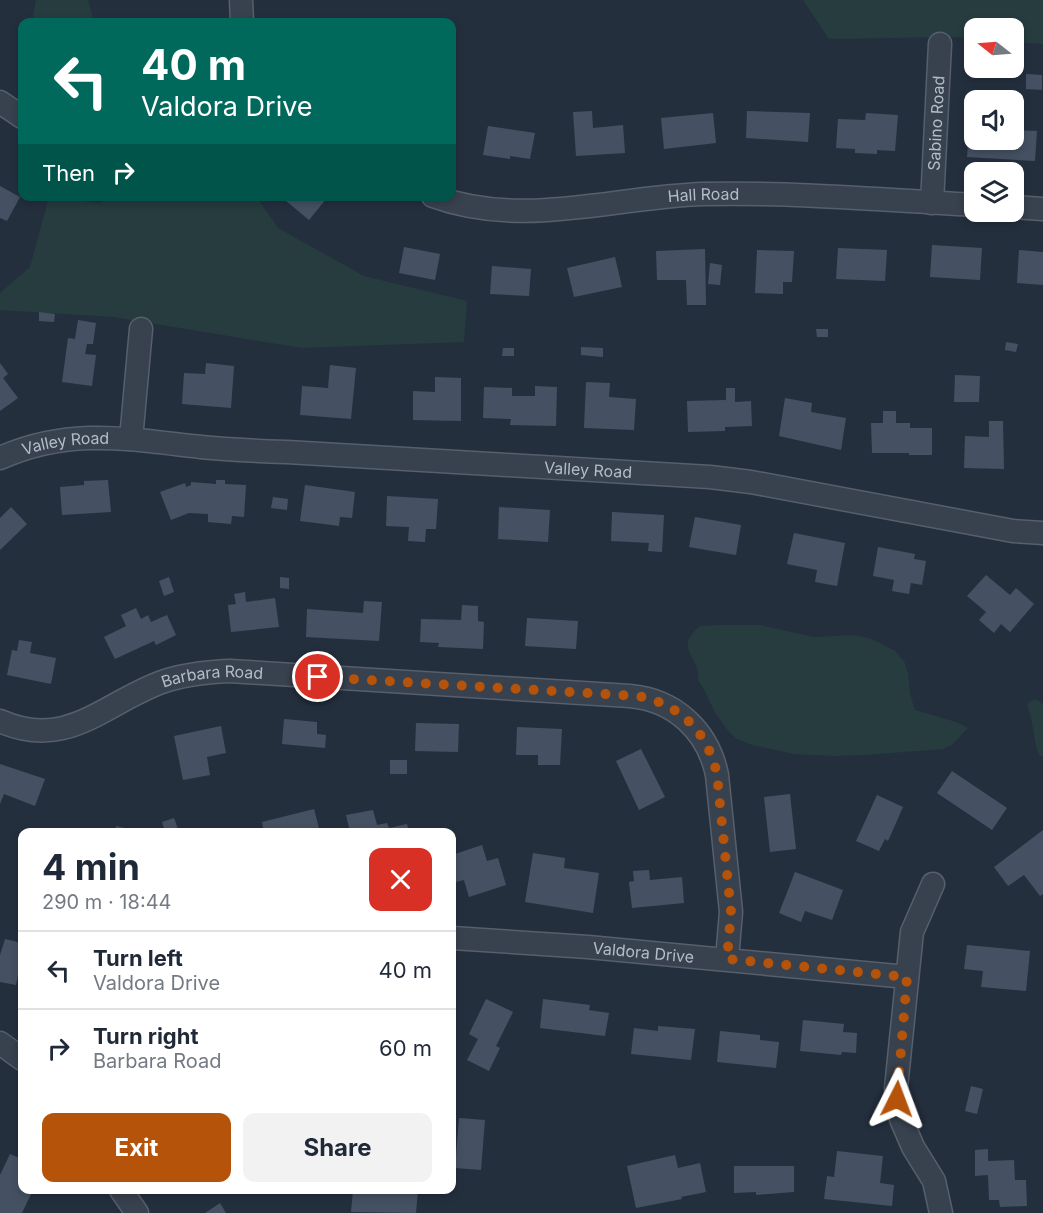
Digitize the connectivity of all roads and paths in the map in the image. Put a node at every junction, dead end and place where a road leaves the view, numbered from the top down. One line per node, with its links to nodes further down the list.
1 (241, 0): 2 (street)
2 (242, 18)
3 (940, 44): 7 (street, Sabino Road)
4 (0, 102): 5 (street)
5 (18, 114)
6 (452, 201): 7 (street, Hall Road)
7 (932, 203): 8 (street, Hall Road)
8 (964, 204)
9 (1024, 208): 10 (street)
10 (1043, 209)
11 (141, 329): 12 (street, Valley Road)
12 (131, 439): 13 (street, Valley Road); 14 (street, Valley Road)
13 (0, 458)
14 (1043, 534)
15 (0, 721): 18 (street, Barbara Road)
16 (933, 884): 19 (street)
17 (456, 939): 18 (street, Valdora Drive)
18 (727, 959): 19 (street, Valdora Drive)
19 (907, 977): 24 (street)
20 (0, 1043): 21 (street)
21 (18, 1056)
22 (124, 1194): 23 (street)
23 (136, 1213)
24 (940, 1213)

